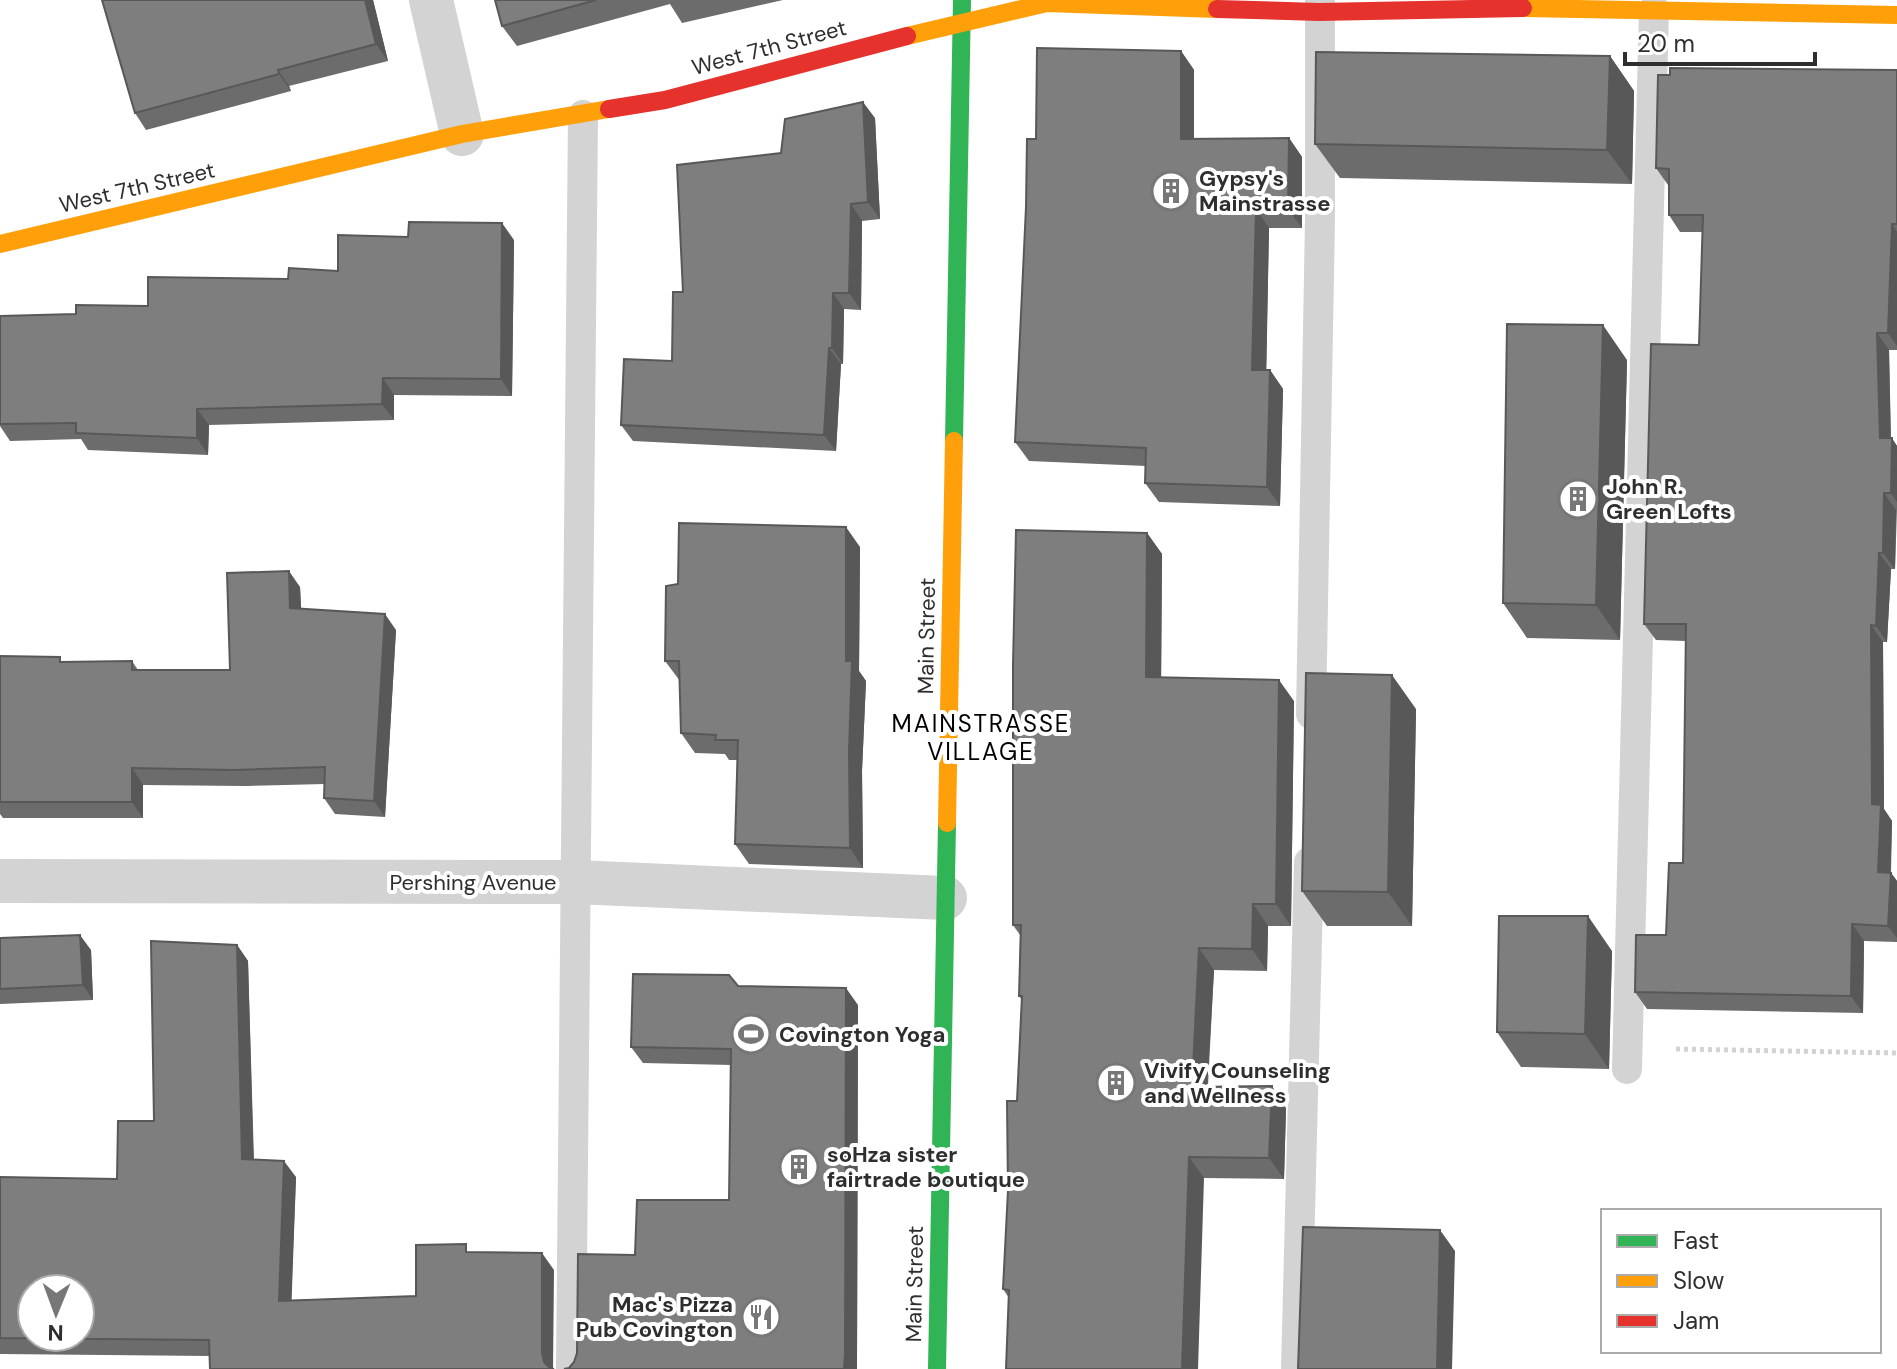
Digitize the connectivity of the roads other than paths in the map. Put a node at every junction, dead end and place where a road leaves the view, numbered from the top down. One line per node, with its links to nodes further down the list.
1 (431, 0): 8 (street)
2 (962, 0): 6 (street, Main Street)
3 (1320, 6): 4 (street, West 7th Street); 6 (street, West 7th Street); 10 (lane)
4 (1654, 9): 5 (street, West 7th Street); 15 (lane)
5 (1897, 15)
6 (962, 23): 7 (street, West 7th Street); 14 (street, Main Street)
7 (583, 115): 8 (street, West 7th Street); 13 (lane)
8 (462, 134): 9 (street, West 7th Street)
9 (0, 244)
10 (1311, 746)
11 (1309, 840): 18 (lane)
12 (0, 881): 13 (street, Pershing Avenue)
13 (575, 882): 14 (street, Pershing Avenue); 16 (lane)
14 (945, 898): 17 (street, Main Street)
15 (1627, 1058)
16 (571, 1369)
17 (937, 1369)
18 (1296, 1369)

